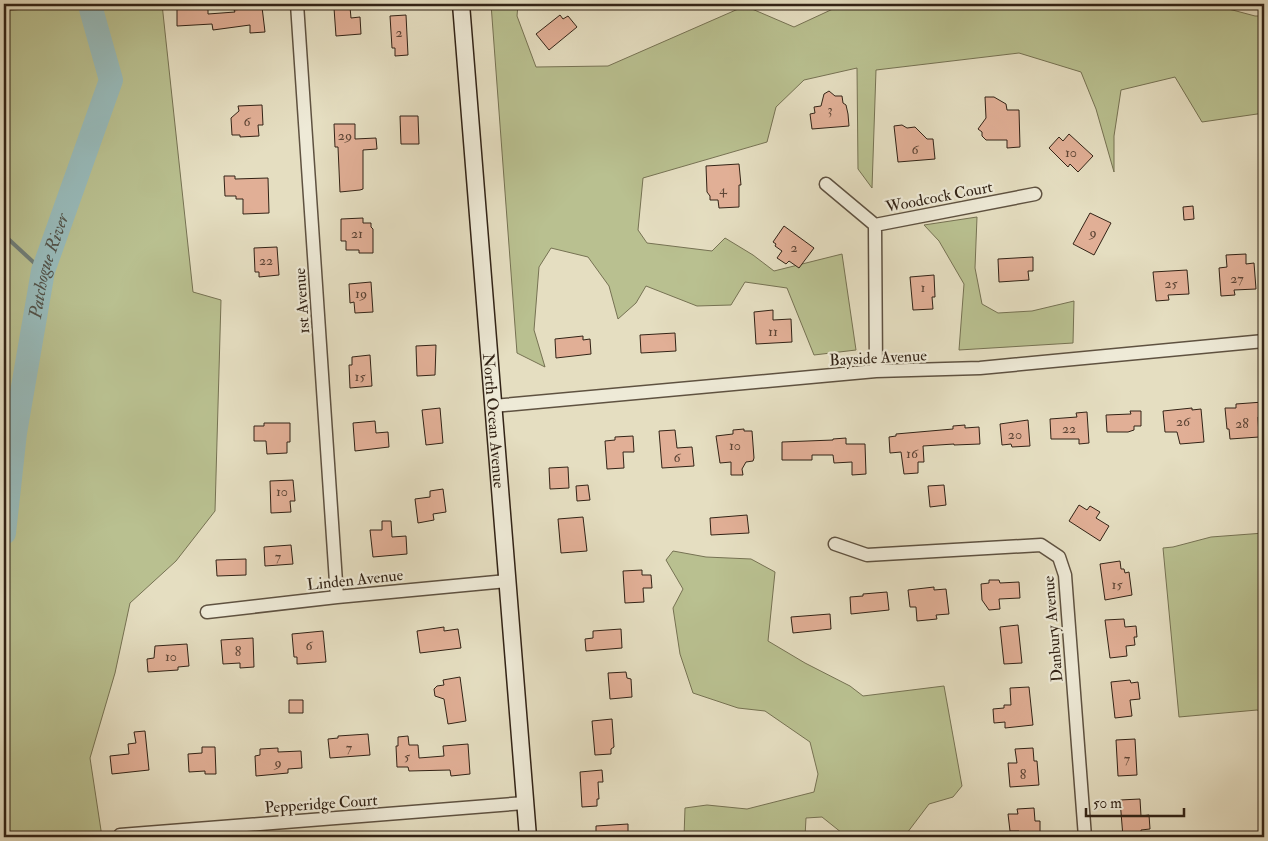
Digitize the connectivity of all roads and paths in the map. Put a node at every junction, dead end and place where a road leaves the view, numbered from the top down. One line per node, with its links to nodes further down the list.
1 (297, 4): 11 (street, 1st Avenue)
2 (461, 4): 8 (main road, North Ocean Avenue)
3 (826, 184): 5 (street)
4 (1035, 194): 5 (street, Woodcock Court)
5 (875, 225): 7 (street, Woodcock Court)
6 (1264, 341): 7 (street, Bayside Avenue)
7 (876, 371): 8 (street, Bayside Avenue)
8 (493, 406): 10 (main road, North Ocean Avenue)
9 (835, 544): 16 (street, Danbury Avenue)
10 (507, 581): 11 (street, Linden Avenue); 13 (main road, North Ocean Avenue)
11 (338, 597): 12 (street, Linden Avenue)
12 (207, 612)
13 (525, 803): 14 (street, Pepperidge Court); 15 (main road, North Ocean Avenue)
14 (120, 835)
15 (528, 837)
16 (1085, 837)

